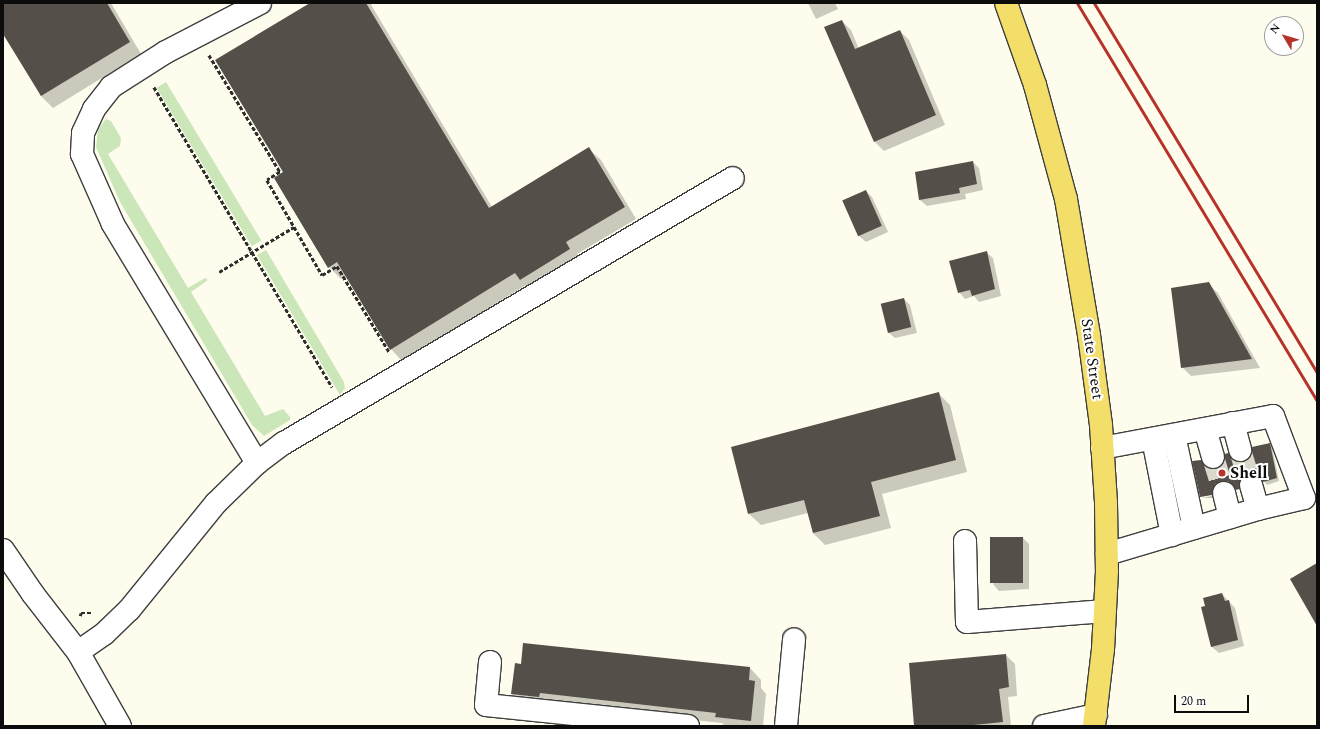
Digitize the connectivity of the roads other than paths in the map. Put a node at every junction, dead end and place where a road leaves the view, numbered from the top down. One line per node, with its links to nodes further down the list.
1 (260, 3): 10 (lane)
2 (1006, 3): 7 (main road, State Street)
3 (733, 178): 10 (lane)
4 (1233, 423): 5 (lane); 8 (lane); 13 (lane)
5 (1205, 429): 6 (lane); 9 (lane)
6 (1163, 437): 7 (lane); 15 (lane); 16 (lane)
7 (1102, 448): 19 (main road, State Street)
8 (1240, 450)
9 (1213, 457)
10 (257, 463): 22 (lane)
11 (1251, 486): 13 (lane)
12 (1224, 493): 14 (lane)
13 (1258, 509): 14 (lane)
14 (1230, 517): 15 (lane)
15 (1194, 528): 16 (lane)
16 (1172, 534): 19 (lane)
17 (965, 541): 20 (lane)
18 (3, 550): 22 (lane)
19 (1107, 554): 20 (main road, State Street)
20 (1105, 610): 24 (main road, State Street)
21 (794, 639): 27 (lane)
22 (78, 652): 25 (lane)
23 (490, 662): 26 (lane)
24 (1095, 720): 28 (lane)
25 (120, 726)
26 (688, 726)
27 (786, 726)
28 (1044, 726)

